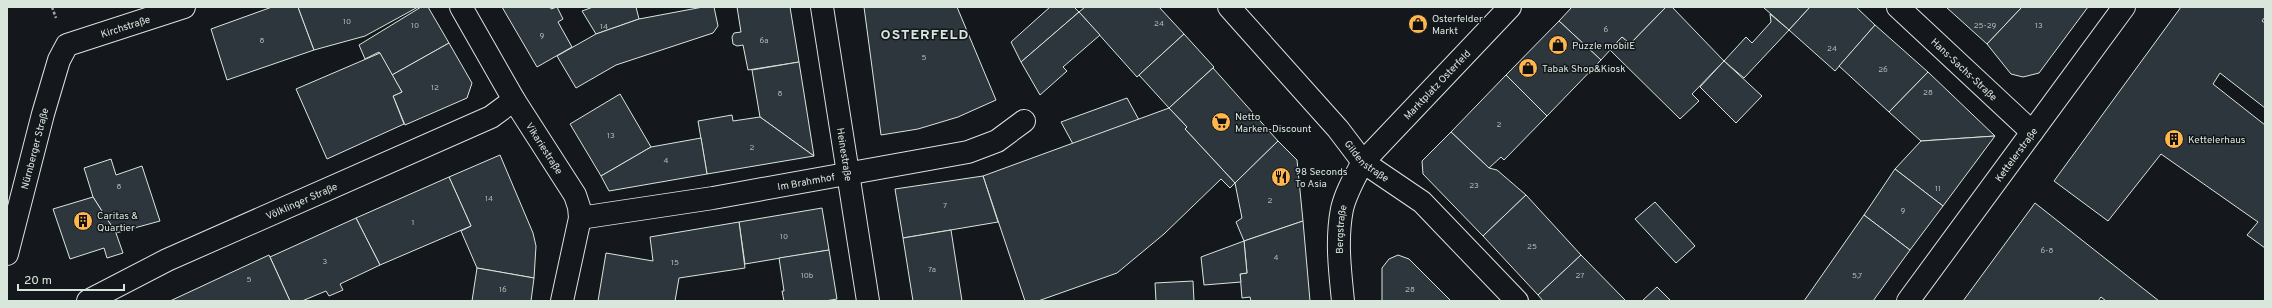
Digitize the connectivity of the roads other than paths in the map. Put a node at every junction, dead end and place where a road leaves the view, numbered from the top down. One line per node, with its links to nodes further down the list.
1 (184, 7): 8 (street, Kirchstraße)
2 (461, 7): 9 (street, Vikariestraße)
3 (822, 7): 13 (street, Heinestraße)
4 (1229, 7): 12 (street, Gildenstraße)
5 (1510, 7): 12 (street, Marktplatz Osterfeld)
6 (1898, 7): 11 (street, Hans-Sachs-Straße)
7 (2124, 7): 11 (street, Kettelerstraße)
8 (67, 45): 15 (street, Nürnberger Straße)
9 (514, 100): 14 (street, Vikariestraße); 16 (street, Völklinger Straße)
10 (1024, 121): 13 (street, Im Brahmhof)
11 (2032, 132): 21 (street, Kettelerstraße)
12 (1363, 162): 19 (street, Bergstraße); 20 (street, Gildenstraße)
13 (849, 174): 14 (street, Im Brahmhof); 18 (street, Heinestraße)
14 (580, 218): 17 (street, Vikariestraße)
15 (7, 254)
16 (88, 301)
17 (562, 301)
18 (868, 301)
19 (1343, 301)
20 (1517, 301)
21 (1908, 301)

